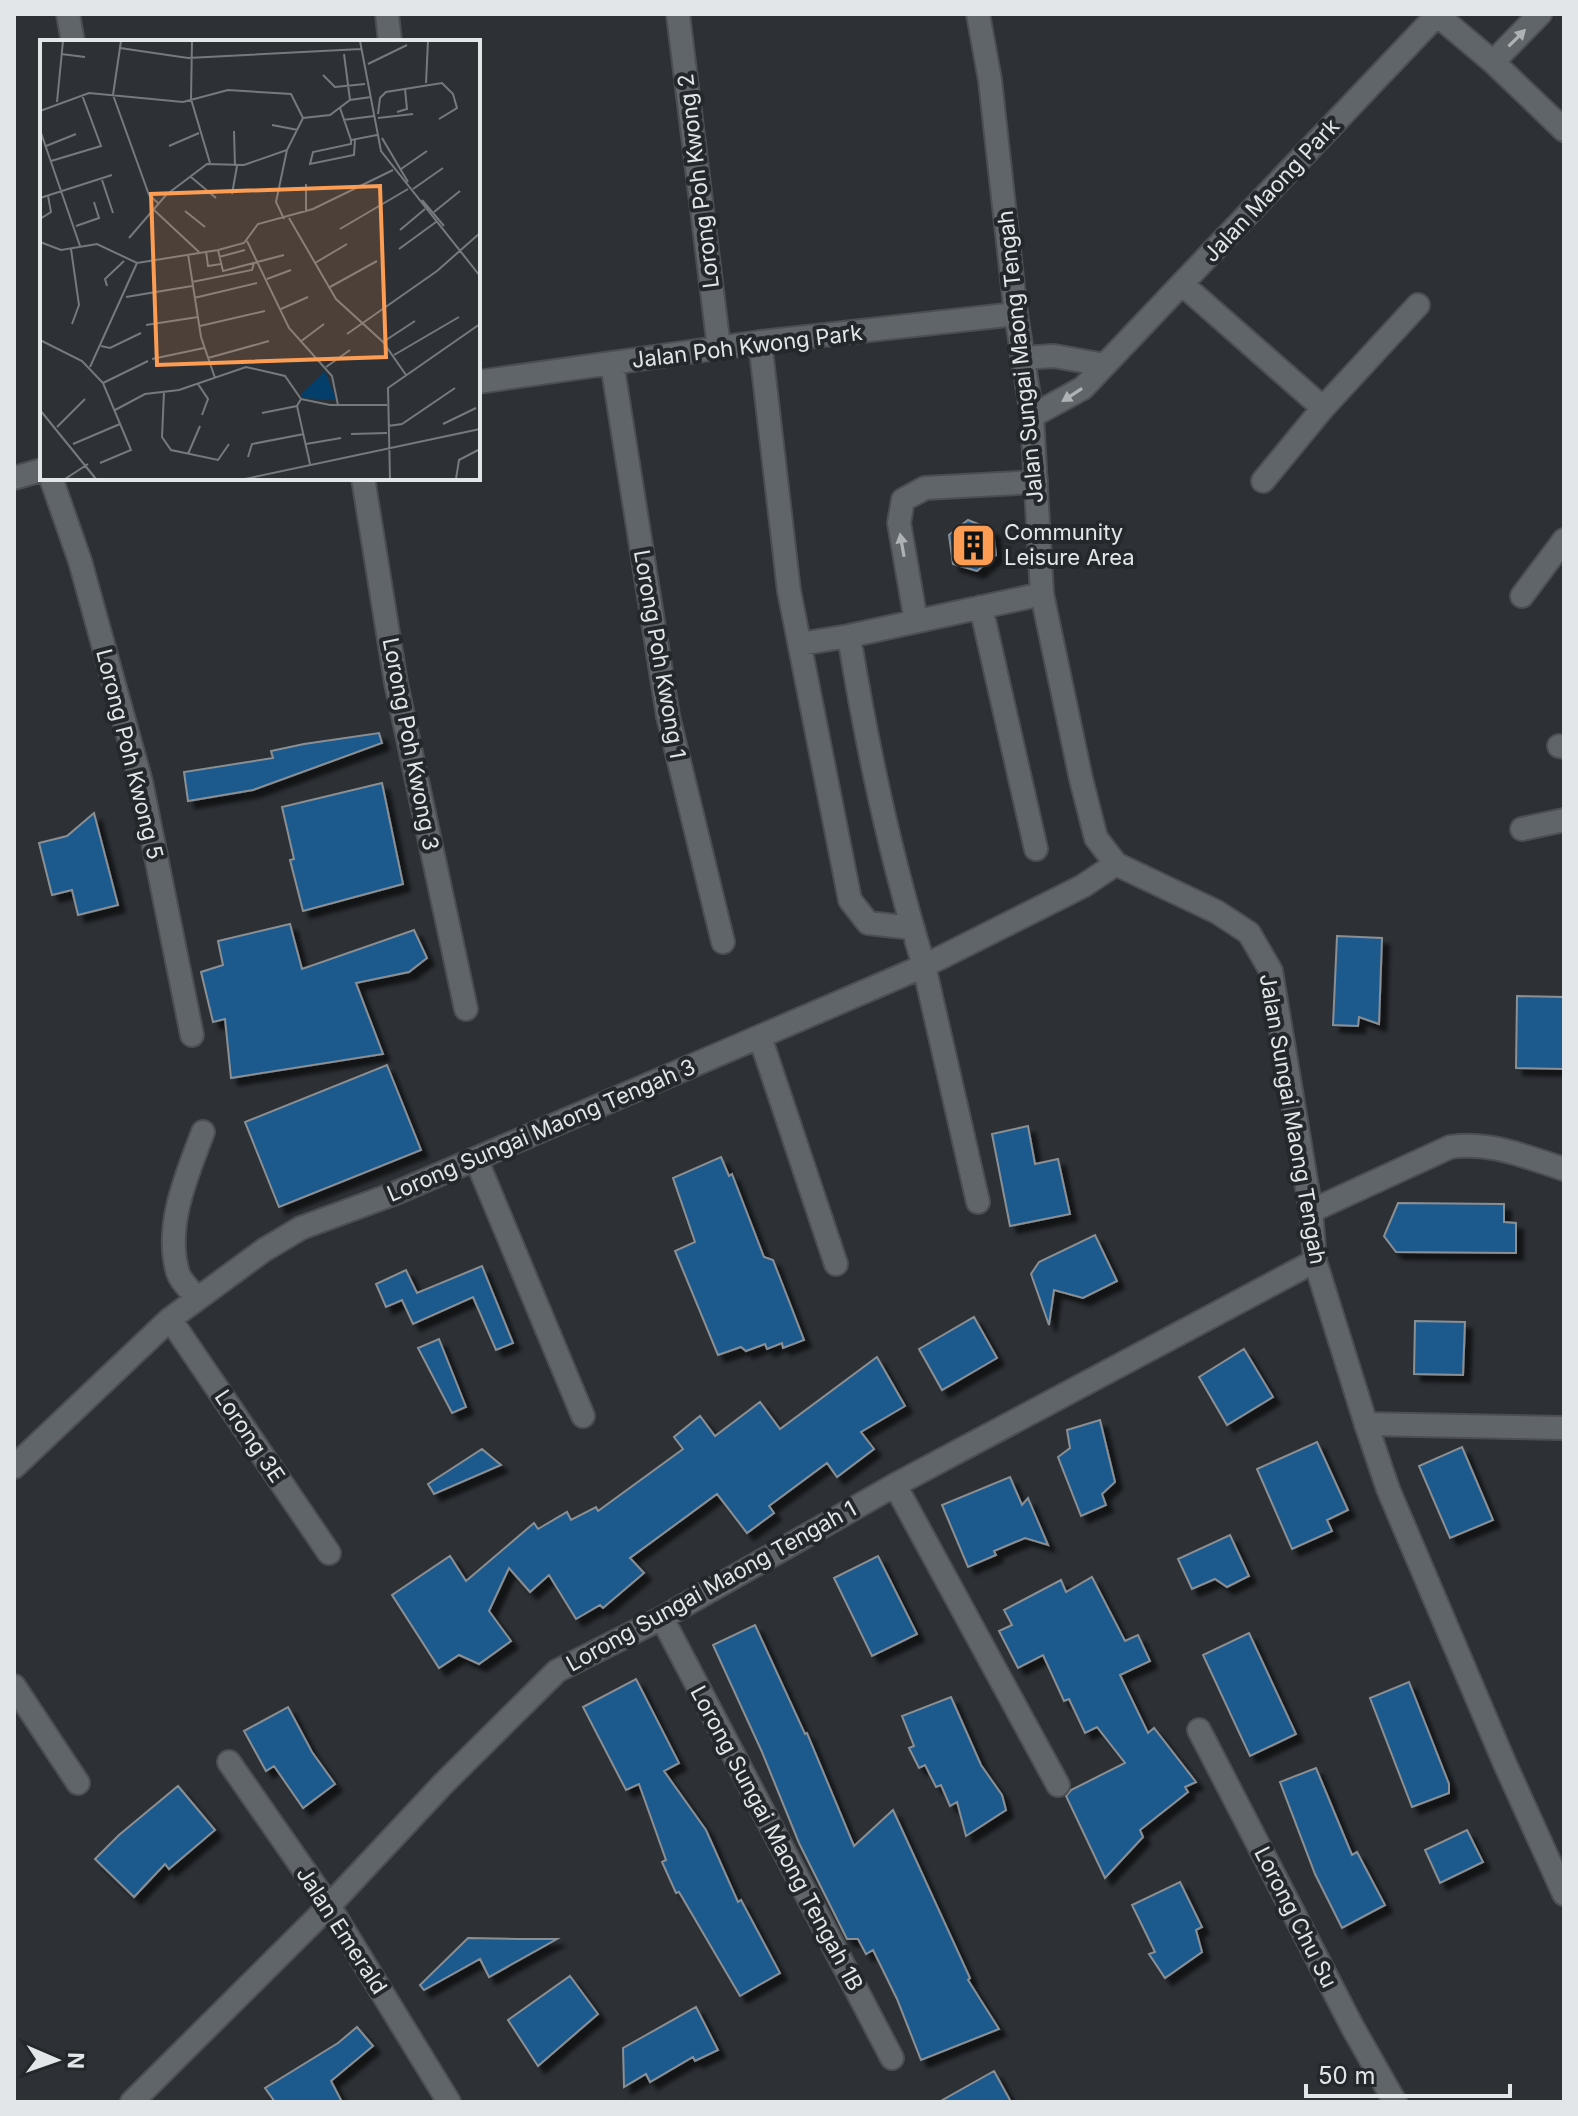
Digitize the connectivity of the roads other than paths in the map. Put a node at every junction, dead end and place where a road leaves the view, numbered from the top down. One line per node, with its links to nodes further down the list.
1 (68, 14): 7 (street)
2 (387, 14): 8 (street)
3 (678, 14): 15 (street, Lorong Poh Kwong 2)
4 (978, 14): 13 (street, Jalan Sungai Maong Tengah)
5 (1437, 14): 9 (street); 11 (street, Jalan Maong Park)
6 (1540, 14): 9 (street, one-way to 6)
7 (73, 40)
8 (390, 40)
9 (1493, 62): 10 (street)
10 (1564, 130)
11 (1182, 284): 18 (street, Jalan Maong Park); 20 (street)
12 (1418, 305): 20 (street)
13 (1016, 314): 14 (street, Jalan Poh Kwong Park); 16 (street, Jalan Sungai Maong Tengah)
14 (760, 342): 15 (street, Jalan Poh Kwong Park); 34 (street)
15 (719, 348): 17 (street, Jalan Poh Kwong Park)
16 (1022, 358): 18 (street); 21 (street, Jalan Sungai Maong Tengah)
17 (612, 363): 19 (street, Jalan Poh Kwong Park); 40 (street, Lorong Poh Kwong 1)
18 (1105, 365): 21 (street, Jalan Maong Park, one-way to 21)
19 (480, 382)
20 (1323, 408): 26 (street)
21 (1032, 416): 27 (street, Jalan Sungai Maong Tengah)
22 (40, 471): 23 (street)
23 (14, 478)
24 (52, 480): 43 (street, Lorong Poh Kwong 5)
25 (363, 480): 42 (street, Lorong Poh Kwong 3)
26 (1263, 481)
27 (1036, 482): 29 (street, Jalan Sungai Maong Tengah); 32 (street, one-way to 27)
28 (1564, 540): 30 (street)
29 (1042, 594): 31 (street); 38 (street, Jalan Sungai Maong Tengah)
30 (1522, 596)
31 (981, 607): 32 (street); 37 (street)
32 (916, 621): 33 (street)
33 (849, 636): 34 (street); 39 (street)
34 (800, 644): 39 (street)
35 (1564, 820): 36 (street)
36 (1522, 829)
37 (1036, 849)
38 (1116, 864): 41 (street, Lorong Sungai Maong Tengah 3); 49 (street, Jalan Sungai Maong Tengah)
39 (913, 928): 41 (street)
40 (723, 942)
41 (924, 966): 44 (street, Lorong Sungai Maong Tengah 3); 48 (street)
42 (466, 1009)
43 (192, 1035)
44 (760, 1037): 46 (street, Lorong Sungai Maong Tengah 3); 51 (street)
45 (203, 1132): 52 (street)
46 (476, 1159): 52 (street, Lorong Sungai Maong Tengah 3); 54 (street)
47 (1564, 1169): 49 (street)
48 (978, 1202)
49 (1311, 1211): 50 (street, Jalan Sungai Maong Tengah)
50 (1315, 1261): 55 (street, Jalan Sungai Maong Tengah); 58 (street, Lorong Sungai Maong Tengah 1)
51 (836, 1264)
52 (197, 1298): 53 (street, Lorong Sungai Maong Tengah 3)
53 (170, 1319): 57 (street, Lorong Sungai Maong Tengah 3); 59 (street, Lorong 3E)
54 (583, 1416)
55 (1366, 1424): 56 (street); 66 (street, Jalan Sungai Maong Tengah)
56 (1564, 1428)
57 (14, 1467)
58 (895, 1485): 60 (street, Lorong Sungai Maong Tengah 1); 65 (street)
59 (329, 1553)
60 (662, 1618): 67 (street, Lorong Sungai Maong Tengah 1); 68 (street, Lorong Sungai Maong Tengah 1B)
61 (14, 1686): 64 (street)
62 (1199, 1730): 71 (street, Lorong Chu Su)
63 (229, 1762): 67 (street, Jalan Emerald)
64 (78, 1783)
65 (1058, 1785)
66 (1564, 1894)
67 (329, 1906): 69 (street, Lorong Sungai Maong Tengah 1); 70 (street, Jalan Emerald)
68 (892, 2058)
69 (142, 2099)
70 (449, 2102)
71 (1395, 2102)

